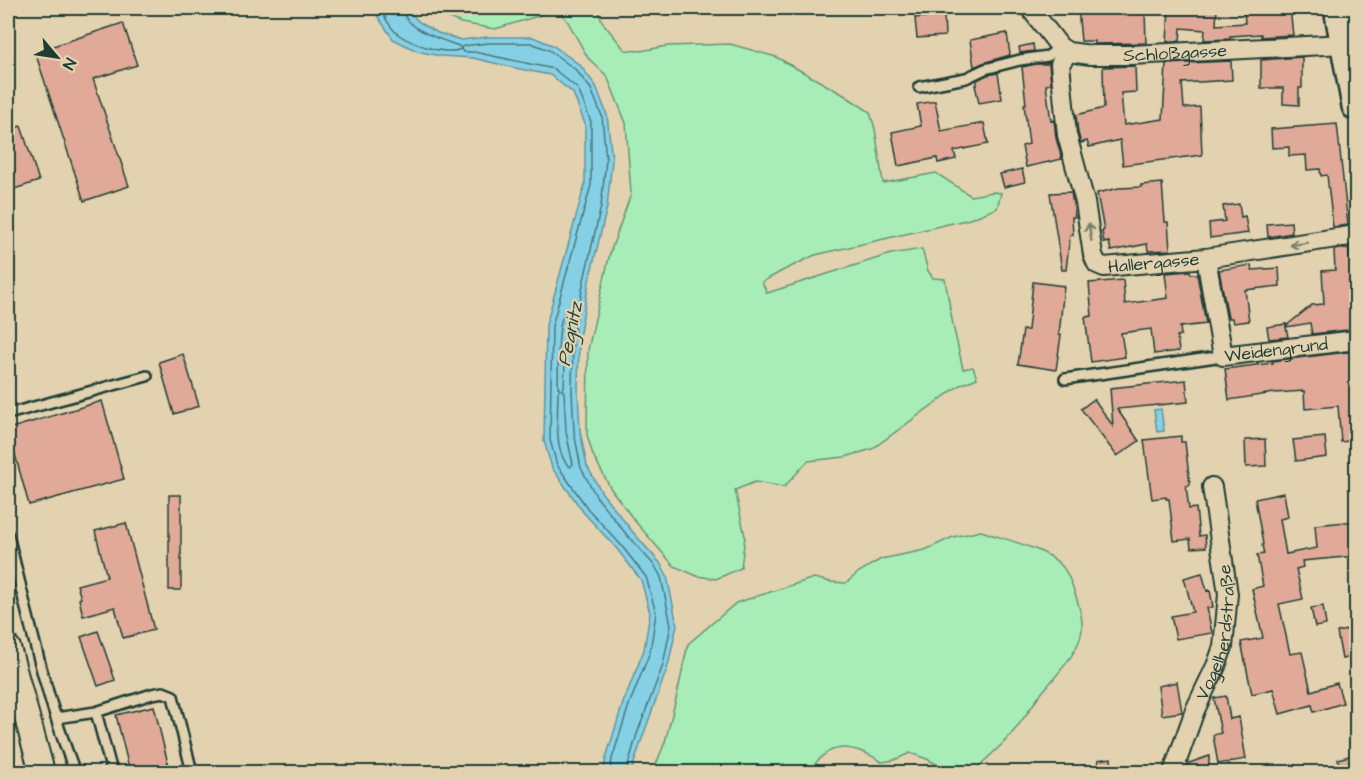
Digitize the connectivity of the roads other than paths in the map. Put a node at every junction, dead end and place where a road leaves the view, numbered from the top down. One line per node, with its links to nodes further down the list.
1 (1030, 8): 4 (street)
2 (1338, 8): 3 (main road)
3 (1344, 44): 4 (street, Schloßgasse); 6 (main road)
4 (1064, 49): 5 (lane); 8 (street, Hallergasse, one-way to 4)
5 (919, 87)
6 (1356, 106)
7 (1356, 235): 8 (street, Hallergasse, one-way to 8)
8 (1206, 258): 10 (street, Weidengrund)
9 (1356, 340): 10 (street, Weidengrund)
10 (1222, 356): 12 (lane)
11 (147, 376): 13 (lane)
12 (1065, 379)
13 (8, 414)
14 (1212, 487): 23 (street, Vogelherdstraße)
15 (8, 535): 18 (lane)
16 (8, 648): 19 (main road)
17 (96, 712): 18 (lane); 21 (lane); 22 (lane)
18 (56, 718): 20 (lane)
19 (42, 772)
20 (75, 772)
21 (112, 772)
22 (192, 772)
23 (1173, 772)

